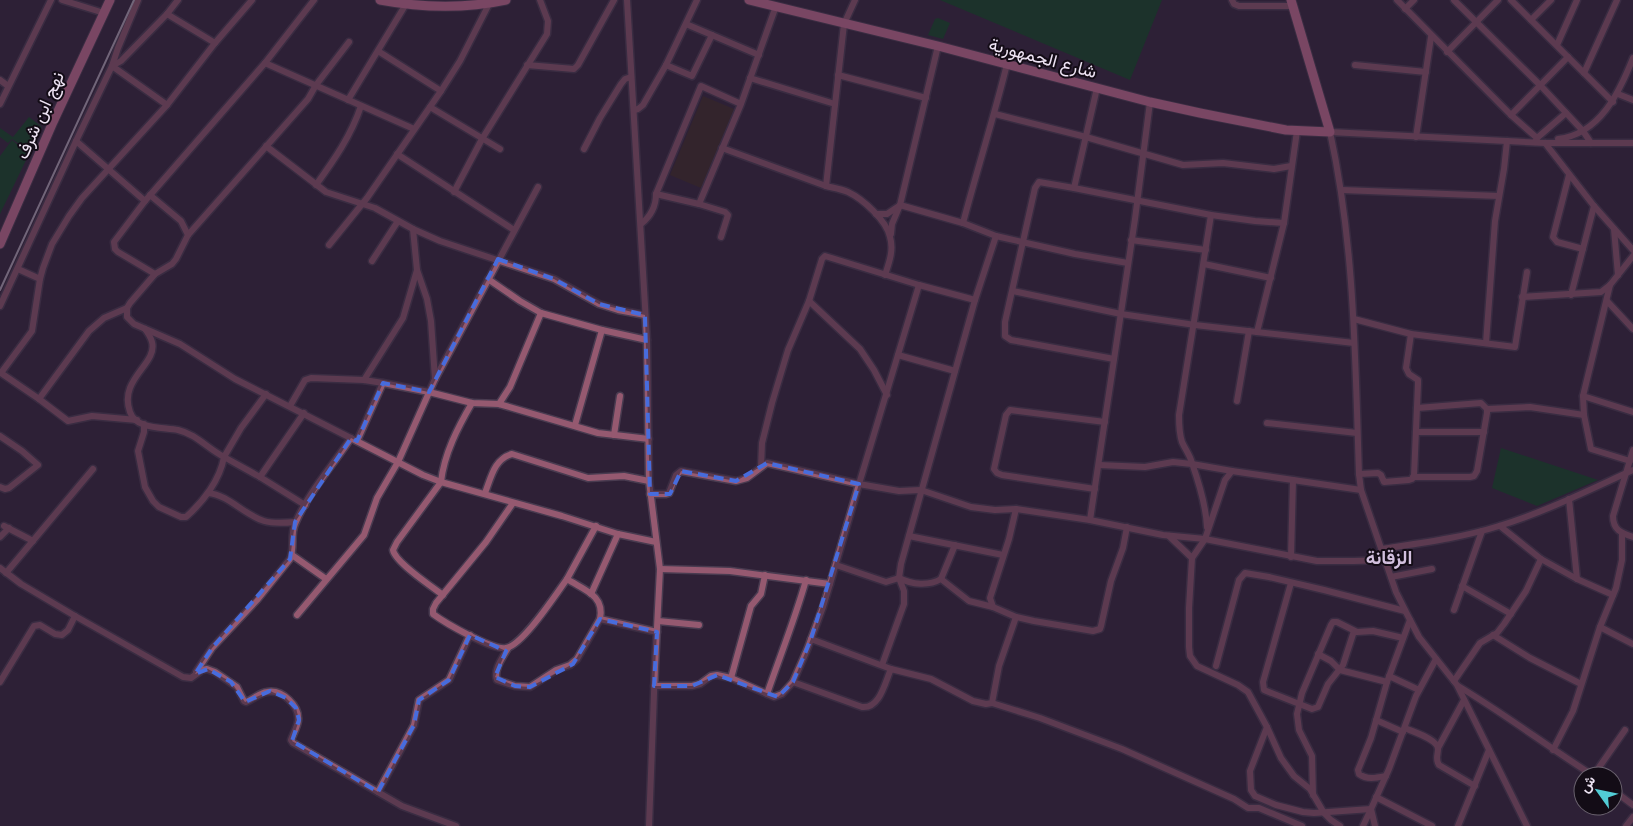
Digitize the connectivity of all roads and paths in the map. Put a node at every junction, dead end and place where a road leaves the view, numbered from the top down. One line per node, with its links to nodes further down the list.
1 (51, 0): 61 (street)
2 (62, 0): 30 (street)
3 (110, 0): 30 (main road, نهج ابن شرف)
4 (138, 0): 51 (street)
5 (178, 0): 31 (street)
6 (252, 0): 39 (street)
7 (314, 0): 46 (street)
8 (380, 0): 26 (main road)
9 (540, 0): 52 (street)
10 (614, 0): 52 (street)
11 (627, 0): 57 (street)
12 (697, 0): 34 (street)
13 (750, 0): 28 (main road, شارع الجمهورية)
14 (855, 0): 35 (street)
15 (1232, 0): 25 (street)
16 (1397, 0): 29 (street)
17 (1414, 0): 29 (street)
18 (1454, 0): 33 (street)
19 (1498, 0): 33 (street)
20 (1511, 0): 32 (street)
21 (1551, 0): 32 (street)
22 (1577, 0): 40 (street)
23 (1616, 0): 54 (street)
24 (498, 1): 27 (main road); 65 (street)
25 (1291, 3): 79 (main road)
26 (406, 4): 27 (main road); 42 (street)
27 (450, 4)
28 (776, 6): 35 (main road, شارع الجمهورية); 44 (street)
29 (1405, 9): 37 (street)
30 (104, 13): 136 (main road, نهج ابن شرف)
31 (167, 14): 39 (street); 51 (street)
32 (1531, 20): 40 (street)
33 (1477, 22): 43 (street); 63 (street)
34 (686, 24): 36 (street); 49 (street)
35 (844, 24): 41 (main road, شارع الجمهورية); 55 (street)
36 (712, 35): 44 (street); 56 (street)
37 (1431, 37): 43 (street); 53 (street)
38 (349, 42): 60 (street)
39 (215, 43): 75 (street)
40 (1557, 45): 45 (street)
41 (938, 46): 48 (main road, شارع الجمهورية); 67 (street)
42 (378, 51): 65 (street); 68 (street)
43 (1447, 52): 82 (street)
44 (760, 55): 58 (street)
45 (1568, 57): 54 (street); 63 (street)
46 (265, 63): 60 (street); 113 (street)
47 (1632, 63): 66 (street)
48 (1007, 64): 64 (main road, شارع الجمهورية); 81 (street)
49 (666, 65): 56 (street); 78 (street)
50 (1354, 65): 53 (street)
51 (112, 66): 75 (street); 92 (street)
52 (527, 66): 90 (street)
53 (1426, 72): 89 (street)
54 (1584, 73): 71 (street)
55 (838, 75): 67 (street); 74 (street)
56 (692, 76): 62 (street)
57 (631, 77): 78 (street); 100 (street)
58 (750, 78): 73 (street); 74 (street)
59 (0, 80): 61 (street)
60 (316, 85): 68 (street); 97 (street)
61 (8, 86): 72 (street)
62 (701, 86): 73 (street); 112 (street)
63 (1541, 86): 80 (street); 82 (street)
64 (1097, 88): 70 (main road, شارع الجمهورية); 88 (street)
65 (440, 91): 77 (street)
66 (1618, 94): 69 (street); 71 (street)
67 (926, 98): 119 (street)
68 (348, 100): 76 (street)
69 (1633, 100)
70 (1150, 102): 84 (main road, شارع الجمهورية); 101 (street)
71 (1612, 102): 86 (street)
72 (0, 104)
73 (740, 104): 98 (street)
74 (835, 104): 107 (street)
75 (167, 105): 104 (street)
76 (361, 106): 83 (street); 106 (street)
77 (430, 107): 83 (street); 90 (street)
78 (634, 110): 126 (street)
79 (1324, 111): 85 (main road); 87 (main road)
80 (1566, 113): 86 (street); 91 (street)
81 (994, 114): 88 (street); 124 (street)
82 (1511, 115): 91 (street)
83 (414, 128): 102 (street)
84 (1297, 131): 85 (main road, شارع الجمهورية); 103 (street)
85 (1308, 131): 87 (main road, شارع الجمهورية)
86 (1584, 131): 91 (street); 95 (street)
87 (1330, 132): 89 (street); 110 (street)
88 (1086, 137): 101 (street); 109 (street)
89 (1416, 137): 93 (street)
90 (482, 139): 99 (street); 111 (street)
91 (1536, 140): 93 (street); 94 (street)
92 (76, 141): 104 (street); 146 (street)
93 (1507, 141): 114 (street)
94 (1545, 143): 95 (street); 105 (street)
95 (1591, 143): 96 (street)
96 (1633, 143)
97 (266, 146): 106 (street); 130 (street)
98 (722, 148): 107 (street); 118 (street)
99 (500, 149)
100 (584, 149)
101 (1144, 152): 103 (street); 115 (street)
102 (396, 154): 111 (street); 117 (street)
103 (1291, 166): 125 (street)
104 (109, 170): 116 (street); 153 (street)
105 (1569, 174): 120 (street); 138 (street)
106 (316, 184): 117 (street)
107 (826, 186): 121 (street)
108 (538, 187): 129 (street)
109 (1074, 188): 115 (street); 135 (street)
110 (1342, 190): 114 (street); 168 (street)
111 (454, 192): 129 (street)
112 (656, 194): 118 (street); 126 (street)
113 (150, 195): 116 (street); 130 (street)
114 (1499, 196): 177 (street)
115 (1137, 200): 122 (street); 134 (street)
116 (145, 201): 149 (street)
117 (363, 204): 123 (street); 137 (street)
118 (700, 204): 132 (street)
119 (900, 205): 121 (street); 124 (street); 133 (street)
120 (1594, 206): 128 (street); 138 (street)
121 (876, 214): 133 (street)
122 (1211, 215): 125 (street); 139 (street)
123 (398, 221): 127 (street); 143 (street)
124 (963, 223): 131 (street)
125 (1284, 223): 152 (street)
126 (641, 224): 167 (street)
127 (413, 229): 142 (street); 147 (street)
128 (1614, 229): 140 (street); 151 (street)
129 (514, 230): 142 (street)
130 (188, 235): 149 (street)
131 (996, 236): 135 (street); 160 (street)
132 (721, 237)
133 (891, 238): 150 (street)
134 (1131, 240): 139 (street); 144 (street)
135 (1023, 242): 144 (street); 157 (street)
136 (0, 244)
137 (329, 245)
138 (1583, 248): 158 (street)
139 (1206, 250): 145 (street)
140 (1633, 250)
141 (1633, 256): 151 (street)
142 (498, 259): 154 (street); 167 (street)
143 (372, 261)
144 (1128, 263): 166 (street)
145 (1204, 264): 152 (street); 169 (street)
146 (18, 269): 153 (street); 163 (street)
147 (417, 270): 183 (street); 184 (street)
148 (1527, 272): 159 (street)
149 (155, 274): 164 (street)
150 (885, 275): 156 (street); 161 (street)
151 (1618, 275): 155 (street)
152 (1271, 278): 174 (street)
153 (40, 279): 182 (street)
154 (488, 279): 165 (street); 183 (street)
155 (1610, 285): 158 (street); 162 (street)
156 (919, 286): 160 (street); 179 (street)
157 (1013, 291): 166 (street); 180 (street)
158 (1571, 294): 159 (street)
159 (1522, 297): 177 (street)
160 (975, 300): 181 (street)
161 (809, 301): 188 (street); 219 (street)
162 (1607, 301): 171 (street); 190 (street)
163 (0, 306)
164 (127, 308): 170 (street); 191 (street)
165 (542, 313): 172 (street); 194 (street)
166 (1121, 314): 169 (street); 180 (street)
167 (646, 315): 176 (street)
168 (1354, 319): 175 (street); 178 (street)
169 (1195, 325): 173 (street); 217 (street)
170 (145, 329): 187 (street); 201 (street)
171 (1633, 329)
172 (602, 330): 176 (street); 205 (street)
173 (1249, 331): 174 (street); 192 (street)
174 (1257, 332): 178 (street)
175 (1411, 334): 177 (street); 196 (street)
176 (647, 340): 212 (street)
177 (1486, 342)
178 (1354, 343): 208 (street)
179 (898, 355): 181 (street); 188 (street)
180 (1114, 359): 202 (street)
181 (955, 371): 233 (street)
182 (0, 373): 191 (street)
183 (435, 379): 186 (street)
184 (364, 380): 185 (street); 195 (street)
185 (383, 383): 186 (street); 211 (street)
186 (429, 392): 193 (street); 216 (street)
187 (266, 394): 195 (street); 214 (street)
188 (886, 395): 230 (street)
189 (620, 396): 209 (street)
190 (1583, 396): 198 (street); 200 (street)
191 (39, 399): 201 (street)
192 (1237, 400)
193 (472, 402): 194 (street); 229 (street)
194 (499, 404): 205 (street)
195 (290, 406): 199 (street)
196 (1416, 408): 197 (street); 206 (street)
197 (1487, 409): 200 (street); 207 (street)
198 (1633, 412)
199 (304, 413): 211 (street); 225 (street)
200 (1584, 415): 215 (street)
201 (137, 420): 204 (street)
202 (1105, 422): 218 (street); 232 (street)
203 (1266, 423): 208 (street)
204 (144, 424): 214 (street); 235 (street)
205 (575, 425): 209 (street)
206 (1416, 432): 207 (street); 226 (street)
207 (1484, 432): 226 (street)
208 (1357, 433): 224 (street)
209 (614, 435): 212 (street)
210 (0, 436): 231 (street)
211 (354, 439): 216 (street); 240 (street)
212 (648, 440): 228 (street)
213 (1633, 450): 215 (street)
214 (224, 457): 225 (street); 235 (street)
215 (1630, 461): 223 (street)
216 (398, 462): 229 (street); 273 (street)
217 (1192, 464): 218 (street); 222 (street); 252 (street)
218 (1099, 465): 232 (street)
219 (762, 467): 230 (street); 237 (street)
220 (93, 469): 255 (street)
221 (1633, 470): 223 (street)
222 (1232, 471): 227 (street); 252 (street)
223 (1626, 473): 238 (street); 249 (street)
224 (1359, 474): 226 (street); 234 (street)
225 (260, 477): 240 (street)
226 (1413, 477)
227 (1293, 480): 234 (street); 261 (street)
228 (649, 481): 236 (street); 237 (street)
229 (441, 482): 236 (street); 282 (street)
230 (859, 484): 233 (street); 265 (street)
231 (0, 487)
232 (1095, 489): 242 (street)
233 (921, 490): 241 (street); 250 (street)
234 (1361, 490): 258 (street)
235 (208, 493): 243 (street)
236 (485, 493): 239 (street)
237 (650, 494): 256 (street)
238 (1569, 499): 245 (street); 276 (street)
239 (513, 503): 244 (street); 282 (street)
240 (305, 505): 243 (street)
241 (1016, 509): 242 (street); 260 (street)
242 (1090, 520): 246 (street)
243 (295, 522): 259 (street)
244 (596, 526): 248 (street); 274 (street)
245 (1500, 526): 247 (street); 263 (street)
246 (1128, 527): 251 (street); 290 (street)
247 (1482, 530): 258 (street); 280 (street)
248 (618, 534): 256 (street); 281 (street)
249 (1622, 534): 254 (street); 283 (street)
250 (909, 536): 257 (street); 272 (street)
251 (1169, 536): 252 (street); 262 (street)
252 (1206, 536): 261 (street); 262 (street)
253 (0, 537): 255 (street)
254 (1633, 537)
255 (33, 541): 269 (street)
256 (656, 542): 267 (street)
257 (955, 545): 260 (street); 275 (street)
258 (1382, 549): 264 (street)
259 (292, 555): 273 (street); 310 (street)
260 (1003, 555): 284 (street)
261 (1291, 557): 264 (street)
262 (1192, 558): 324 (street)
263 (1542, 559): 276 (street); 287 (street)
264 (1385, 560): 271 (street)
265 (836, 565): 272 (street); 279 (street)
266 (0, 568): 269 (street)
267 (660, 569): 270 (street); 293 (street)
268 (1432, 569): 271 (street)
269 (6, 573): 289 (street)
270 (765, 575): 277 (street); 311 (street)
271 (1391, 577): 286 (street)
272 (899, 578): 275 (street); 306 (street)
273 (326, 579): 288 (street)
274 (567, 579): 281 (street); 303 (street)
275 (941, 579): 284 (street)
276 (1577, 579): 283 (street)
277 (806, 580): 279 (street); 319 (street)
278 (1291, 583): 286 (street); 307 (street); 322 (street)
279 (830, 584): 301 (street)
280 (1462, 586): 285 (street); 287 (street)
281 (591, 594): 291 (street)
282 (443, 595): 298 (street)
283 (1613, 595): 295 (street)
284 (993, 607): 290 (street)
285 (1454, 610)
286 (1405, 611): 292 (street)
287 (1511, 614): 299 (street)
288 (297, 615)
289 (75, 616): 310 (street); 313 (street)
290 (1016, 617): 321 (street)
291 (600, 619): 297 (street); 303 (street)
292 (1410, 620): 300 (street); 305 (street)
293 (658, 621): 294 (street); 297 (street)
294 (699, 625)
295 (1600, 626): 302 (street); 316 (street)
296 (1354, 631): 300 (street); 304 (street); 309 (street)
297 (657, 632): 317 (street)
298 (470, 635): 303 (street); 334 (street)
299 (1493, 635): 315 (street); 316 (street)
300 (1404, 638): 312 (street)
301 (811, 639): 306 (street); 314 (street)
302 (1633, 644)
303 (508, 648)
304 (1318, 654): 309 (street); 322 (street)
305 (1436, 660): 315 (street); 318 (street)
306 (882, 665): 308 (street)
307 (1216, 666)
308 (891, 668): 314 (street); 321 (street)
309 (1340, 670): 312 (street); 322 (street)
310 (195, 674): 334 (street)
311 (731, 678): 317 (street); 319 (street)
312 (1388, 679): 318 (street); 323 (street)
313 (0, 682)
314 (793, 682): 319 (street)
315 (1456, 683): 320 (street); 329 (street)
316 (1581, 684): 329 (street)
317 (654, 686): 341 (street)
318 (1419, 690): 325 (street)
319 (767, 694)
320 (1464, 700): 327 (street); 328 (street)
321 (992, 703): 342 (street)
322 (1300, 703): 335 (street)
323 (1376, 720): 325 (street); 332 (street)
324 (1267, 727): 335 (street); 338 (street)
325 (1404, 730): 327 (street); 332 (street)
326 (1625, 730): 331 (street)
327 (1438, 748): 333 (street)
328 (1489, 750): 333 (street); 348 (street)
329 (1553, 750): 330 (street)
330 (1578, 766)
331 (1600, 766)
332 (1386, 776): 336 (street)
333 (1475, 786): 347 (street)
334 (378, 792): 340 (street)
335 (1313, 795): 338 (street)
336 (1376, 797): 337 (street); 346 (street)
337 (1371, 809): 338 (street); 344 (street); 345 (street)
338 (1324, 813): 343 (street)
339 (1633, 817): 349 (street)
340 (456, 826)
341 (649, 826)
342 (1302, 826)
343 (1340, 826)
344 (1363, 826)
345 (1375, 826)
346 (1432, 826)
347 (1458, 826)
348 (1527, 826)
349 (1626, 826)

